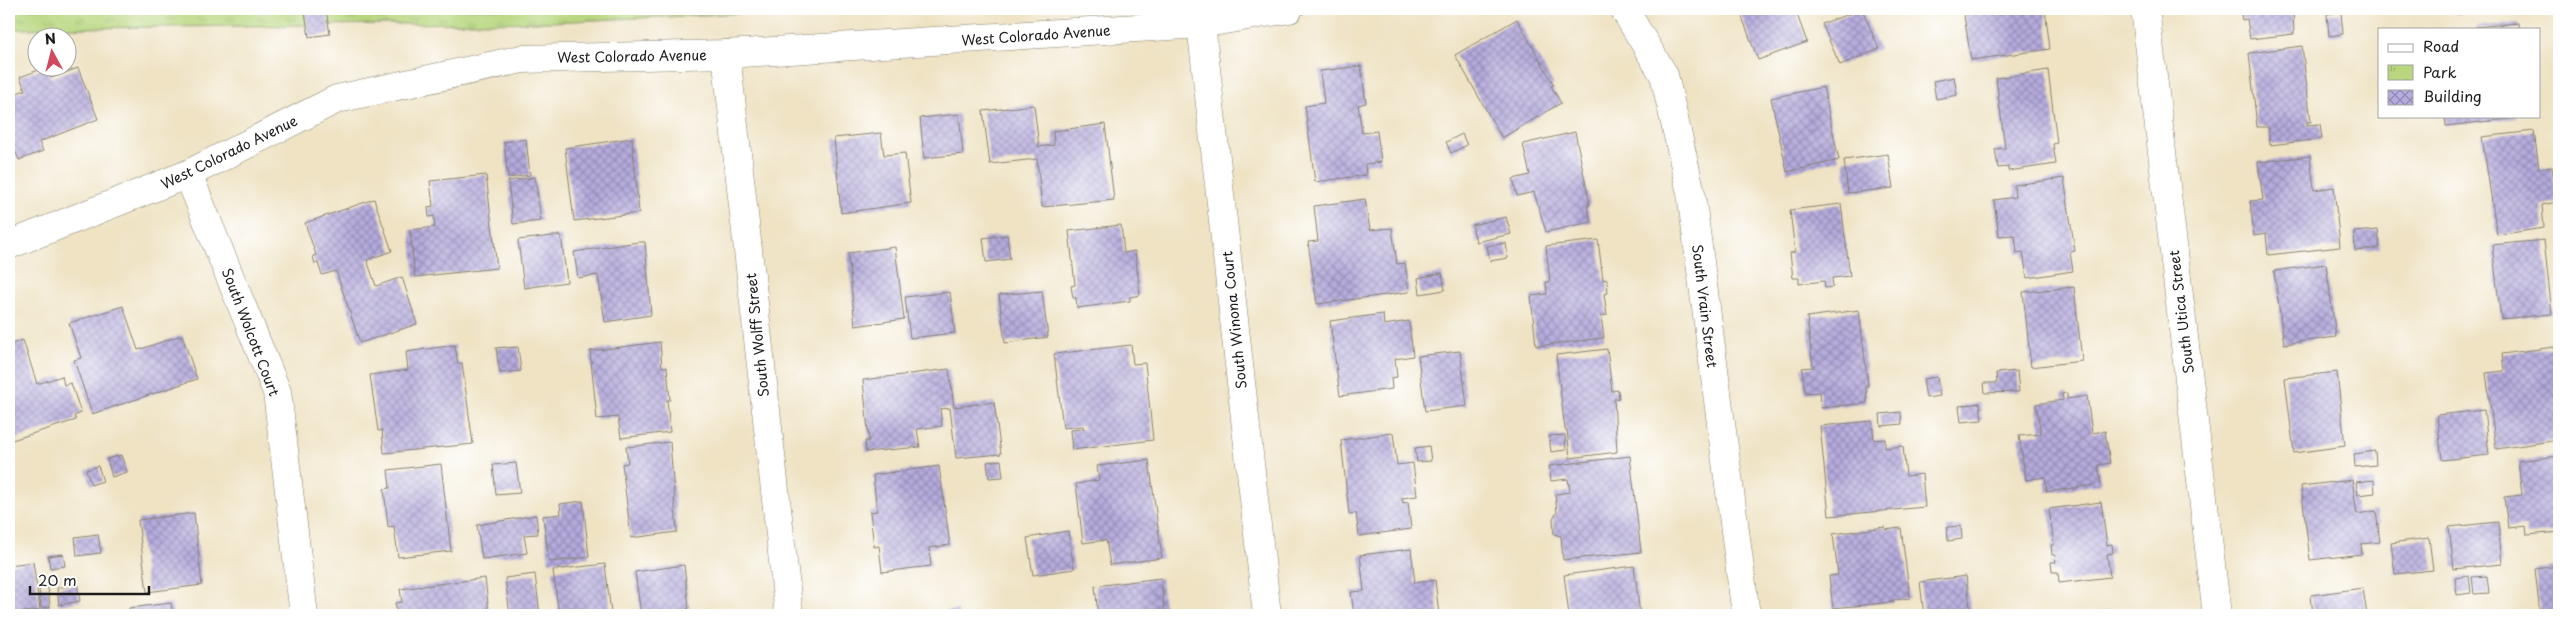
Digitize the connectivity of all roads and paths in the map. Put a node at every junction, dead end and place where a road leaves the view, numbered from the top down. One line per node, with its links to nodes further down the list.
1 (1289, 9): 4 (street, West Colorado Avenue)
2 (1624, 9): 11 (street, South Vrain Street)
3 (2145, 9): 12 (street, South Utica Street)
4 (1201, 24): 5 (street, West Colorado Avenue); 10 (street, South Winona Court)
5 (726, 54): 6 (street, West Colorado Avenue); 9 (street, South Wolff Street)
6 (188, 174): 7 (street, West Colorado Avenue); 8 (street, South Wolcott Court)
7 (9, 245)
8 (304, 615)
9 (789, 615)
10 (1267, 615)
11 (1746, 615)
12 (2217, 615)

